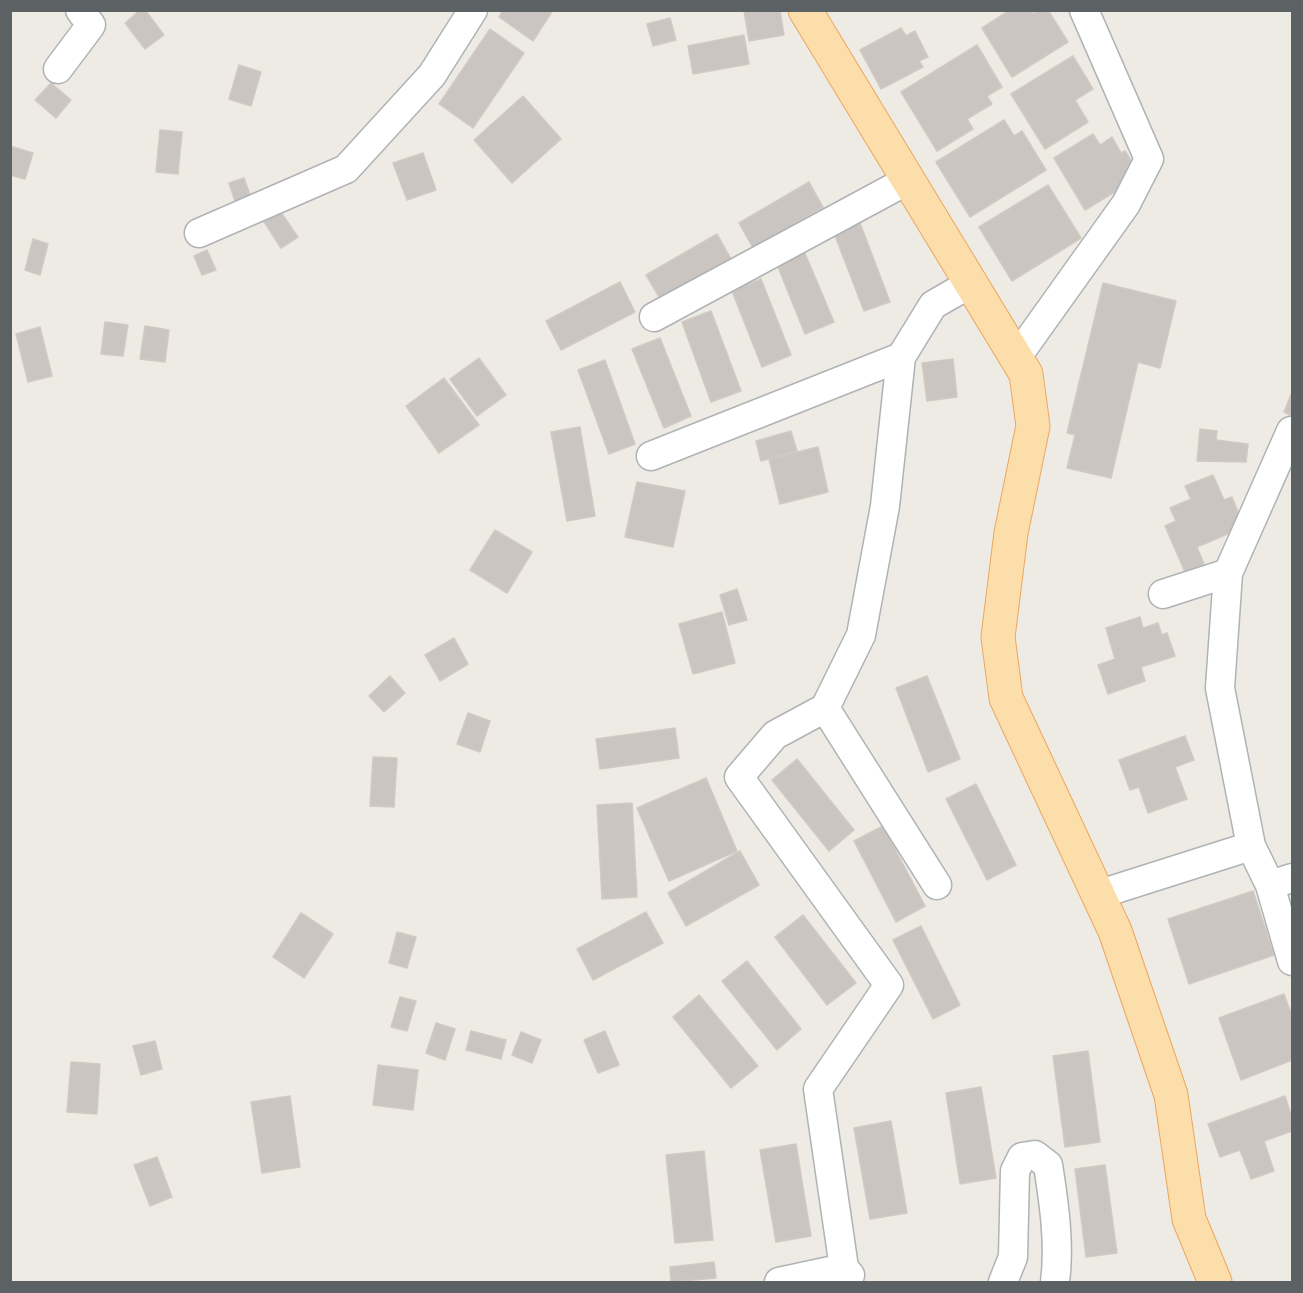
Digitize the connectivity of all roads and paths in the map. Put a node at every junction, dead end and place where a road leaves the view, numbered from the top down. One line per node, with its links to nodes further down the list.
1 (80, 10): 5 (street)
2 (473, 10): 7 (street)
3 (806, 10): 6 (main road)
4 (1084, 10): 11 (street)
5 (58, 69)
6 (909, 180): 8 (main road); 9 (street)
7 (199, 233)
8 (970, 283): 10 (street); 11 (main road)
9 (654, 317)
10 (901, 357): 13 (street); 16 (street)
11 (1016, 358): 20 (main road)
12 (1291, 431): 14 (street)
13 (651, 456)
14 (1228, 573): 15 (street); 17 (street)
15 (1163, 594)
16 (825, 708): 19 (street); 22 (street)
17 (1251, 846): 18 (street); 20 (street)
18 (1281, 881): 21 (street)
19 (937, 885)
20 (1097, 894): 26 (main road)
21 (1293, 962)
22 (845, 1278): 23 (street)
23 (779, 1282)
24 (1003, 1282): 25 (street)
25 (1055, 1282)
26 (1215, 1282)

